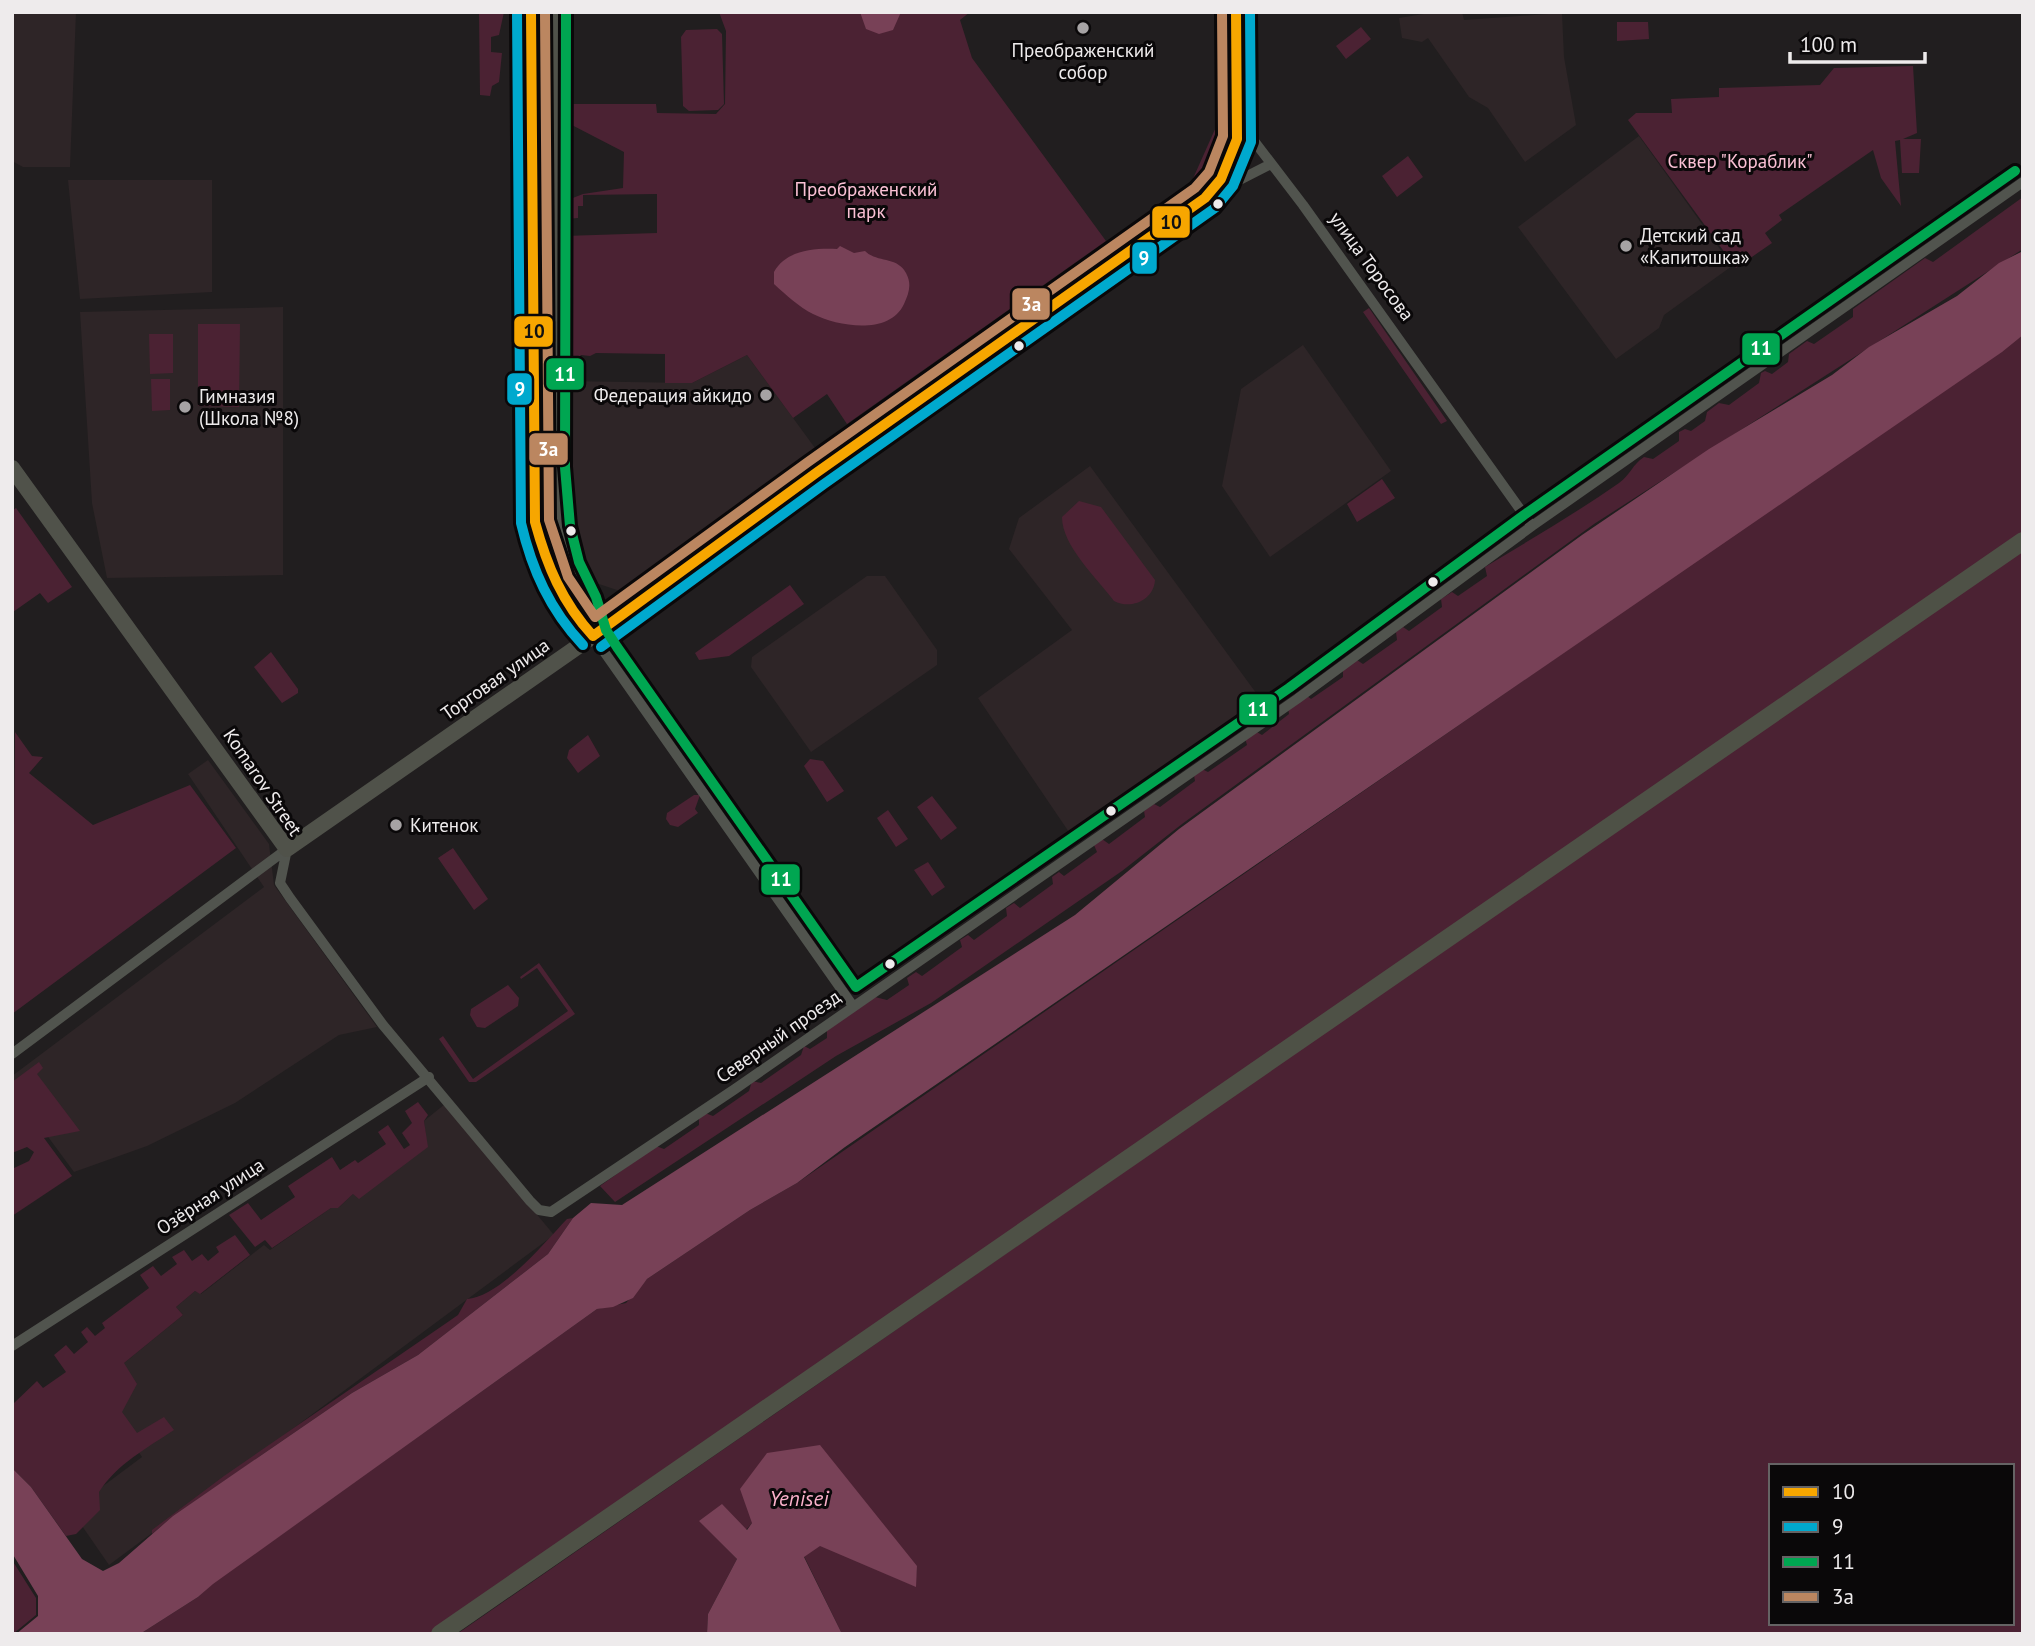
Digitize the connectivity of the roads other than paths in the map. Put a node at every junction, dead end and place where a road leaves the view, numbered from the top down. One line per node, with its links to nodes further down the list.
1 (531, 12): 11 (street)
2 (552, 12): 11 (street)
3 (1236, 12): 4 (street, Торговая улица)
4 (1245, 140): 5 (street); 5 (street, улица Торосова); 7 (street, Торговая улица)
5 (1271, 164): 7 (street); 9 (street, улица Торосова)
6 (2023, 181): 9 (street, Северный проезд)
7 (1205, 198): 11 (street, Торговая улица)
8 (12, 468): 12 (street, Komarov Street)
9 (1532, 526): 13 (street, Северный проезд)
10 (2023, 541): 18 (main road)
11 (593, 636): 12 (street, Торговая улица); 13 (street)
12 (287, 849): 14 (street, Торговая улица); 15 (street, Komarov Street)
13 (853, 1006): 16 (street, Северный проезд)
14 (12, 1054)
15 (429, 1077): 16 (street, Komarov Street); 17 (street, Озёрная улица)
16 (546, 1213)
17 (12, 1346)
18 (440, 1634)

